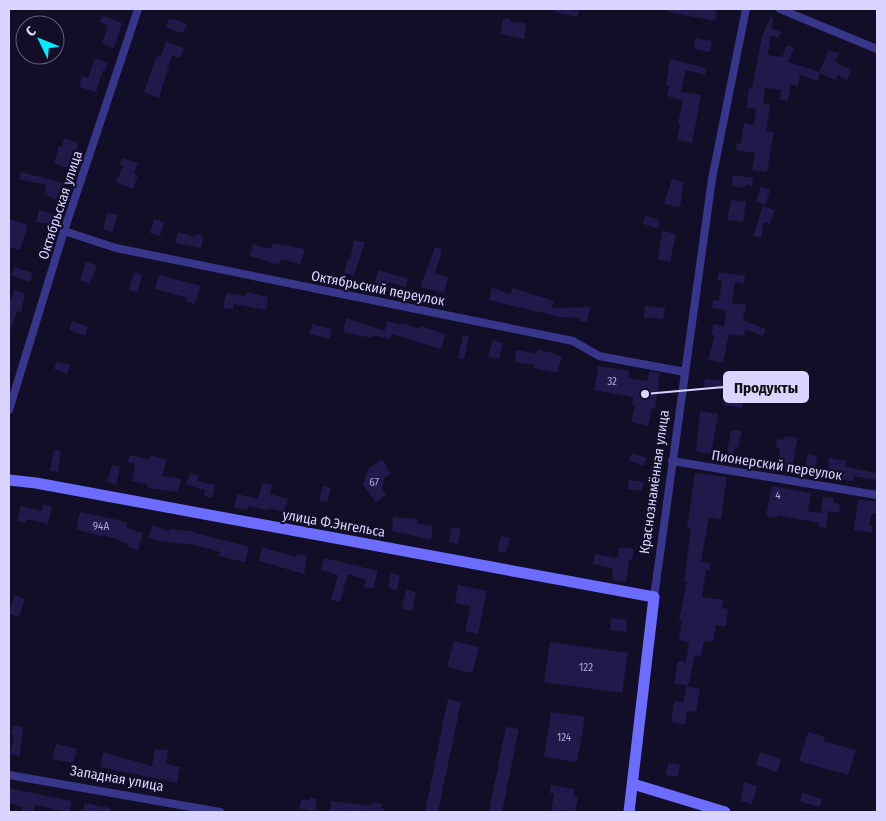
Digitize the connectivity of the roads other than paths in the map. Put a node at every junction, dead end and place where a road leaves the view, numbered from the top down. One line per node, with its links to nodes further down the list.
1 (138, 9): 5 (street, Октябрьская улица)
2 (746, 9): 6 (street, Краснознамённая улица)
3 (780, 9): 4 (street)
4 (877, 49)
5 (64, 231): 6 (street, Октябрьский переулок); 7 (street, Октябрьская улица)
6 (684, 372): 8 (street, Краснознамённая улица)
7 (9, 410)
8 (672, 461): 10 (street, Пионерский переулок); 11 (street, Краснознамённая улица)
9 (9, 480): 11 (main road, улица Ф.Энгельса)
10 (877, 495)
11 (654, 597): 13 (main road, Краснознамённая улица)
12 (9, 775): 14 (street, Западная улица)
13 (633, 784): 15 (main road, Краснознамённая улица); 16 (main road)
14 (220, 812)
15 (629, 812)
16 (725, 812)

